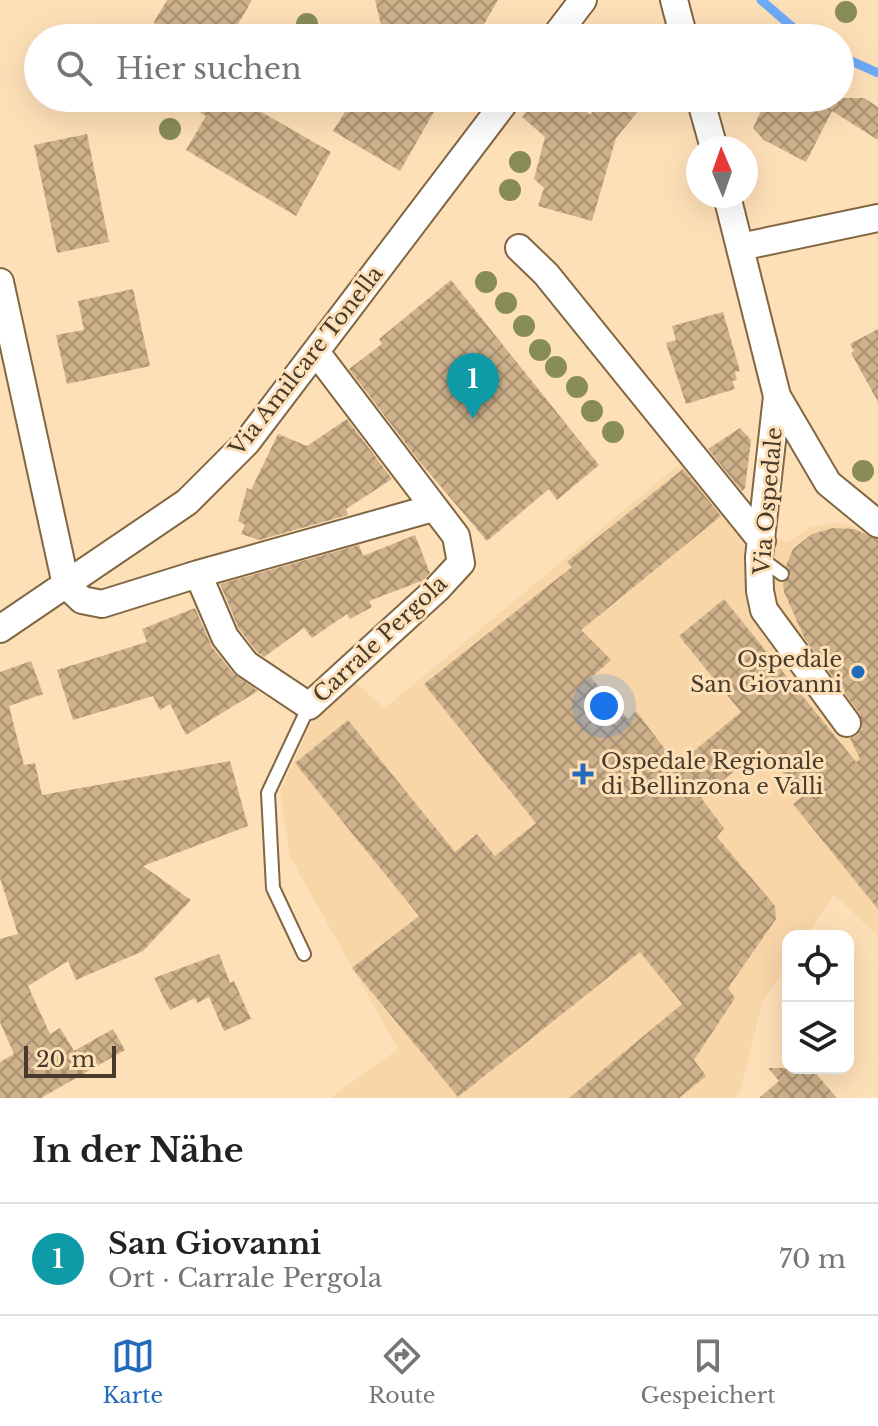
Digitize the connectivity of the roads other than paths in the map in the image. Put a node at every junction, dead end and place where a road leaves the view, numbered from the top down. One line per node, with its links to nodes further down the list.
1 (583, 0): 3 (street)
2 (674, 0): 4 (street)
3 (565, 24)
4 (680, 24)
5 (497, 112): 13 (street, Via Amilcare Tonella)
6 (704, 112): 7 (street)
7 (711, 136)
8 (730, 208): 10 (street)
9 (878, 218): 10 (street)
10 (740, 247): 14 (street)
11 (519, 248): 17 (street)
12 (0, 282): 20 (street)
13 (316, 352): 15 (street); 20 (street, Via Amilcare Tonella)
14 (777, 396): 16 (street); 17 (street, Via Ospedale)
15 (433, 508): 18 (street); 22 (street, Carrale Pergola)
16 (878, 524)
17 (760, 549): 19 (lane); 23 (street, Via Ospedale)
18 (198, 574): 20 (street); 22 (street, Carrale Pergola)
19 (782, 574)
20 (66, 585): 21 (street, Via Amilcare Tonella)
21 (0, 629)
22 (309, 706): 24 (lane)
23 (847, 723)
24 (304, 954)

